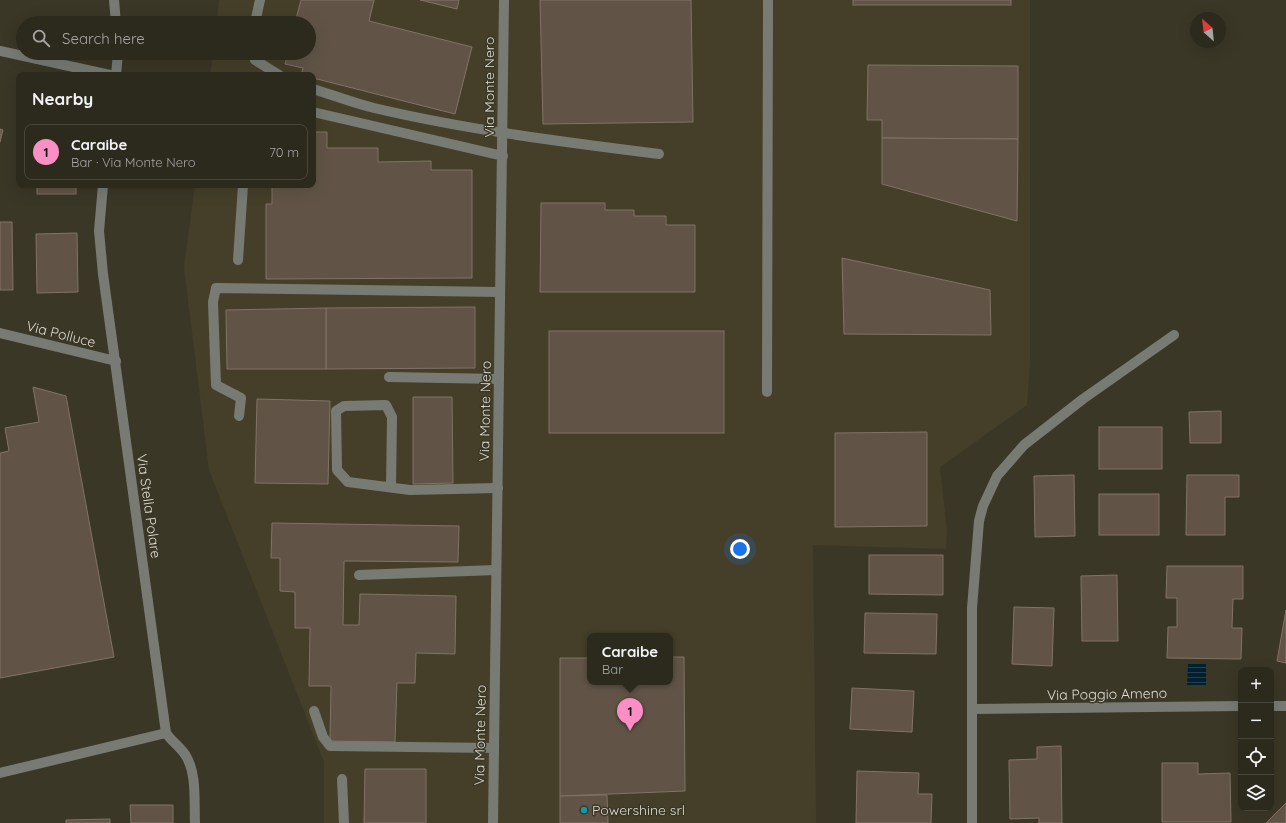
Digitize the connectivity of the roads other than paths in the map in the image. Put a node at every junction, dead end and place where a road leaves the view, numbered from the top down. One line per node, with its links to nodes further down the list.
1 (114, 0): 5 (street)
2 (260, 0): 6 (street)
3 (504, 0): 17 (street, Via Monte Nero)
4 (768, 0): 29 (street)
5 (115, 16)
6 (257, 16)
7 (0, 51): 8 (street)
8 (16, 54)
9 (41, 60): 12 (street)
10 (117, 60): 13 (street)
11 (255, 60): 14 (street)
12 (96, 72)
13 (116, 72)
14 (274, 72)
15 (316, 90): 17 (street)
16 (316, 113): 19 (street)
17 (503, 134): 18 (street); 19 (street, Via Monte Nero)
18 (659, 154)
19 (503, 156): 23 (street, Via Monte Nero)
20 (103, 188): 26 (street, Via Stella Polare)
21 (242, 188): 22 (street)
22 (238, 260)
23 (500, 292): 28 (street, Via Monte Nero); 30 (street)
24 (0, 333): 26 (street, Via Polluce)
25 (1174, 335): 38 (street)
26 (116, 361): 40 (street, Via Stella Polare)
27 (389, 377): 28 (street)
28 (499, 379): 32 (street, Via Monte Nero)
29 (767, 392)
30 (239, 416)
31 (391, 487): 31 (street); 32 (street)
32 (498, 488): 33 (street, Via Monte Nero)
33 (496, 570): 34 (street); 41 (street, Via Monte Nero)
34 (359, 575)
35 (1238, 706): 38 (street, Via Poggio Ameno)
36 (1274, 706): 37 (street)
37 (1286, 706)
38 (973, 709): 47 (street)
39 (314, 711): 41 (street)
40 (166, 733): 42 (street); 44 (street)
41 (494, 748): 46 (street, Via Monte Nero)
42 (0, 773)
43 (342, 779): 45 (street)
44 (195, 823)
45 (344, 823)
46 (492, 823)
47 (972, 823)

